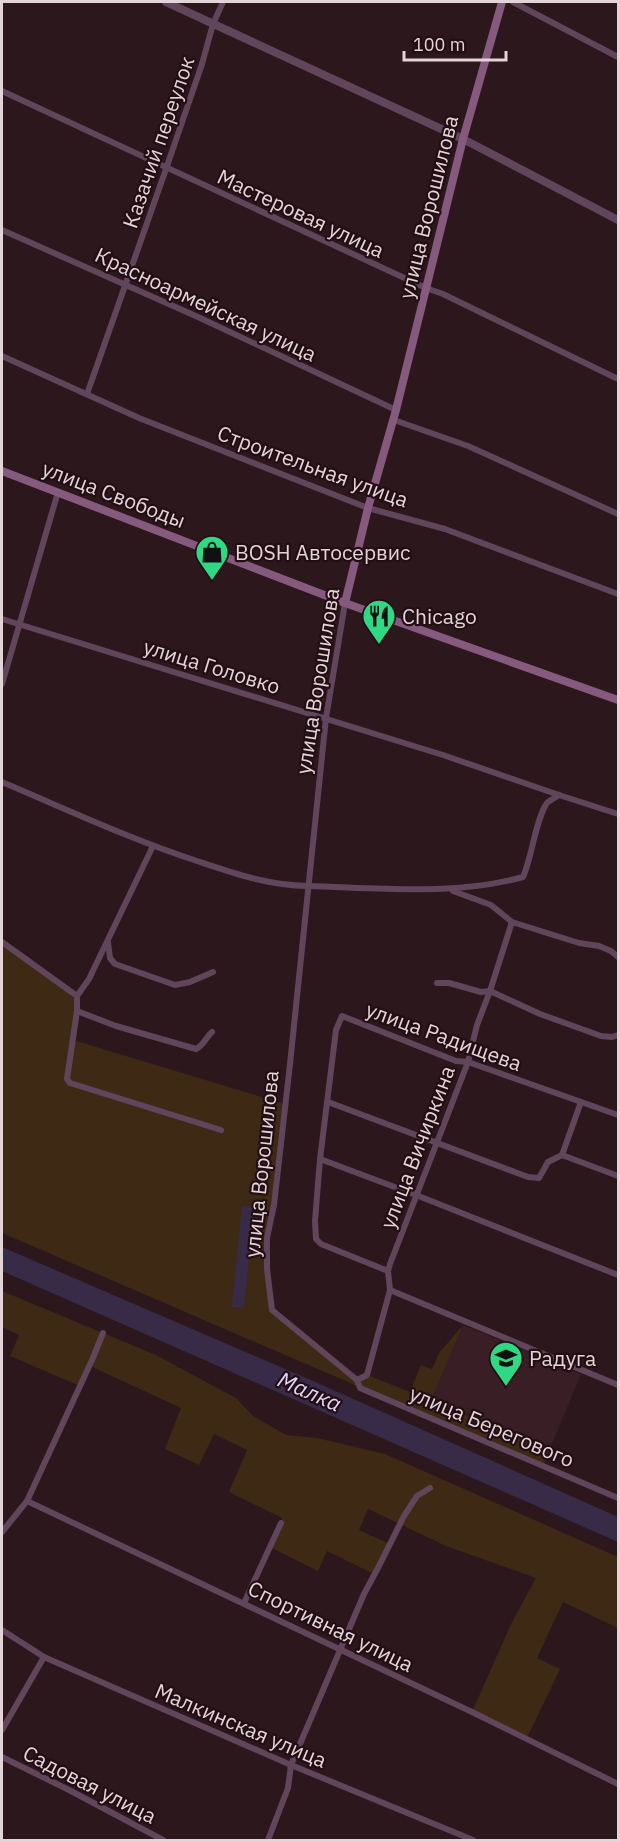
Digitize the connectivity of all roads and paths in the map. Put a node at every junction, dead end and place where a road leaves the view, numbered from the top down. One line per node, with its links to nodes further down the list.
1 (166, 2): 5 (street)
2 (222, 2): 5 (street, Казачий переулок)
3 (502, 2): 8 (main road, улица Ворошилова)
4 (513, 2): 6 (street)
5 (213, 24): 8 (street); 9 (street, Казачий переулок)
6 (618, 57)
7 (2, 91): 9 (street, Мастеровая улица)
8 (463, 139): 10 (street); 13 (main road, улица Ворошилова)
9 (166, 169): 12 (street, Казачий переулок); 13 (street, Мастеровая улица)
10 (618, 220)
11 (2, 230): 12 (street, Красноармейская улица)
12 (126, 285): 16 (street, Казачий переулок); 17 (street, Красноармейская улица)
13 (426, 288): 15 (street, Мастеровая улица); 17 (main road, улица Ворошилова)
14 (2, 356): 16 (street, Строительная улица)
15 (618, 379)
16 (87, 394): 21 (street, Строительная улица)
17 (396, 410): 18 (main road, улица Ворошилова)
18 (393, 420): 21 (main road, улица Ворошилова); 22 (street)
19 (2, 471): 20 (main road, улица Свободы)
20 (58, 492): 24 (main road, улица Свободы); 26 (street)
21 (368, 508): 23 (street, Строительная улица); 24 (main road, улица Ворошилова)
22 (618, 514)
23 (618, 594)
24 (345, 603): 28 (main road, улица Свободы); 29 (street, улица Ворошилова)
25 (2, 619): 26 (street, улица Головко)
26 (18, 623): 27 (street); 29 (street, улица Головко)
27 (2, 684)
28 (618, 700)
29 (326, 718): 31 (street, улица Головко); 34 (street, улица Ворошилова)
30 (2, 782): 33 (street)
31 (559, 795): 32 (street, улица Головко); 35 (street)
32 (618, 814)
33 (153, 846): 34 (street); 37 (street)
34 (308, 886): 35 (street); 60 (street, улица Ворошилова)
35 (450, 889): 36 (street)
36 (512, 922): 39 (street); 42 (street, улица Вичиркина)
37 (108, 941): 40 (street); 43 (street)
38 (2, 942): 43 (street)
39 (618, 957)
40 (213, 972)
41 (437, 983): 42 (street)
42 (490, 992): 46 (street); 47 (street, улица Вичиркина)
43 (77, 996): 44 (street)
44 (77, 1011): 45 (street); 51 (street)
45 (212, 1032)
46 (618, 1035)
47 (468, 1062): 48 (street, улица Радищева); 49 (street, улица Радищева); 52 (street, улица Вичиркина)
48 (328, 1102): 52 (street); 54 (street, улица Радищева)
49 (581, 1102): 50 (street, улица Радищева); 53 (street)
50 (618, 1115)
51 (220, 1130)
52 (437, 1142): 53 (street); 56 (street, улица Вичиркина)
53 (562, 1155): 55 (street)
54 (320, 1159): 56 (street); 57 (street, улица Радищева)
55 (618, 1176)
56 (416, 1195): 57 (street, улица Вичиркина); 58 (street)
57 (388, 1271): 59 (street, улица Вичиркина)
58 (618, 1275)
59 (390, 1290): 62 (street, улица Вичиркина); 63 (street)
60 (272, 1310): 62 (street, улица Берегового)
61 (103, 1333): 66 (street)
62 (357, 1380): 65 (street, улица Берегового)
63 (617, 1386)
64 (430, 1488): 71 (street)
65 (618, 1498)
66 (27, 1501): 68 (street); 69 (street, Спортивная улица)
67 (281, 1523): 69 (street)
68 (2, 1532)
69 (244, 1603): 71 (street, Спортивная улица)
70 (2, 1630): 72 (street, Малкинская улица)
71 (340, 1649): 75 (street); 76 (street, Спортивная улица)
72 (44, 1657): 73 (street); 75 (street, Малкинская улица)
73 (2, 1730)
74 (2, 1757): 77 (street, Садовая улица)
75 (291, 1765): 78 (street); 79 (street, Малкинская улица)
76 (618, 1784)
77 (163, 1840)
78 (268, 1840)
79 (473, 1840)

